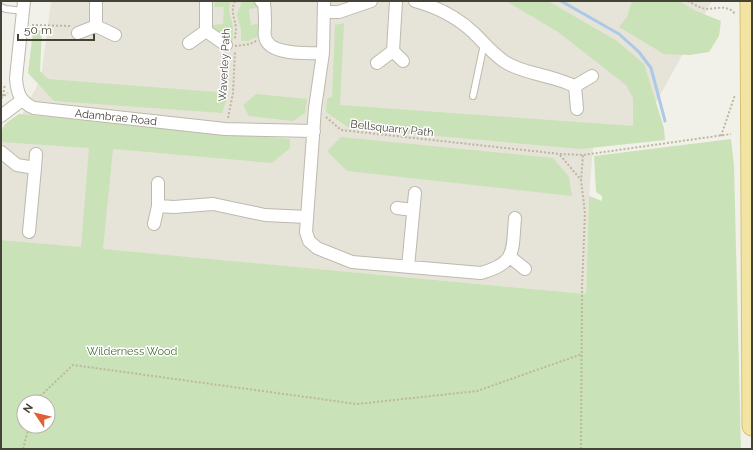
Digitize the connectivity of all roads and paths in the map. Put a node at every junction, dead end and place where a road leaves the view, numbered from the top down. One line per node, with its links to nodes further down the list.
1 (96, 1): 15 (street)
2 (206, 1): 16 (street)
3 (235, 1): 22 (path, Waverley Path)
4 (371, 1): 12 (street)
5 (396, 1): 23 (street)
6 (415, 1): 21 (street)
7 (688, 1): 13 (path)
8 (750, 1): 61 (main road)
9 (264, 2): 19 (street)
10 (23, 6): 11 (lane); 14 (street)
11 (1, 7)
12 (324, 7): 24 (street)
13 (736, 16)
14 (21, 25): 17 (path); 29 (street)
15 (96, 26): 17 (street); 18 (street)
16 (206, 31): 20 (street); 22 (street)
17 (78, 33)
18 (115, 35)
19 (265, 38): 22 (path); 24 (street)
20 (189, 43)
21 (484, 44): 28 (street); 31 (lane)
22 (230, 46): 37 (path, Waverley Path)
23 (393, 51): 25 (street); 26 (street)
24 (324, 53): 34 (street)
25 (403, 61)
26 (377, 63)
27 (592, 76): 28 (street)
28 (575, 86): 35 (street)
29 (16, 89): 32 (path); 33 (street)
30 (737, 91): 40 (path)
31 (473, 96)
32 (1, 98)
33 (22, 100): 36 (street); 37 (street, Adambrae Road)
34 (315, 108): 38 (street); 43 (path, Bellsquarry Path)
35 (577, 109)
36 (1, 116)
37 (225, 129): 38 (street, Adambrae Road)
38 (314, 131): 52 (street)
39 (731, 134): 40 (path, Bellsquarry Path)
40 (721, 136): 44 (path, Bellsquarry Path)
41 (1, 152): 45 (street)
42 (36, 154): 45 (street)
43 (560, 154): 44 (path, Bellsquarry Path); 46 (path)
44 (583, 155): 46 (path)
45 (34, 168): 55 (street)
46 (581, 180): 59 (path)
47 (158, 183): 49 (street)
48 (415, 193): 51 (street)
49 (158, 206): 52 (street); 54 (street)
50 (397, 208): 51 (street)
51 (413, 210): 57 (street)
52 (307, 217): 57 (street)
53 (515, 218): 56 (street)
54 (154, 224)
55 (30, 232)
56 (510, 257): 57 (street); 58 (street)
57 (408, 267)
58 (525, 269)
59 (582, 354): 60 (path); 64 (path)
60 (42, 394)
61 (752, 426)
62 (27, 434): 63 (path)
63 (23, 449)
64 (581, 449)

